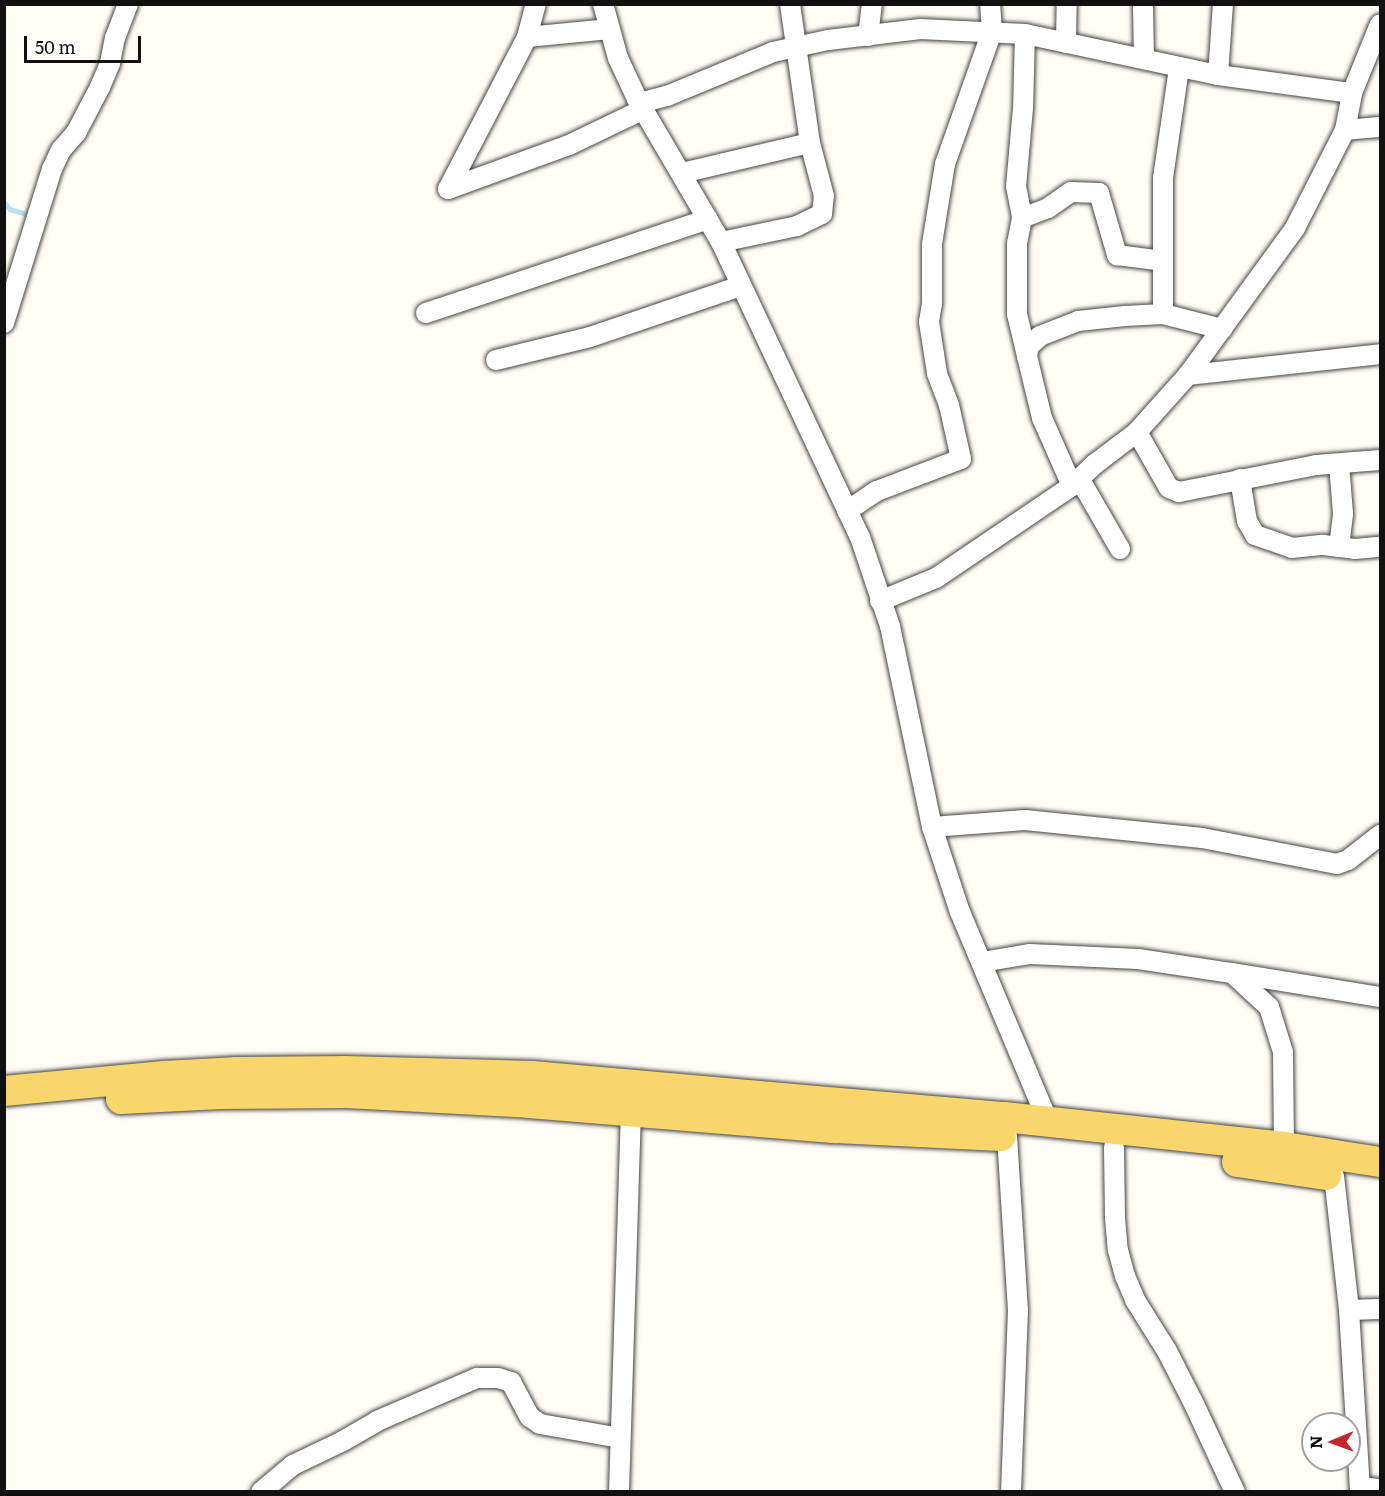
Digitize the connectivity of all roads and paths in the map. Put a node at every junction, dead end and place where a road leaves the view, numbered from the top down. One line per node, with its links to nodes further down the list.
1 (128, 4): 34 (street)
2 (536, 4): 15 (street)
3 (790, 4): 17 (street)
4 (872, 4): 14 (street)
5 (990, 4): 12 (street)
6 (1067, 4): 16 (street)
7 (1143, 4): 18 (street)
8 (1223, 4): 20 (street)
9 (607, 5): 11 (street)
10 (1380, 24): 21 (street)
11 (610, 29): 15 (street); 22 (street)
12 (992, 31): 13 (street); 14 (street); 45 (street)
13 (1025, 34): 16 (street); 27 (street)
14 (868, 36): 17 (street)
15 (527, 38): 22 (street)
16 (1066, 43): 18 (street)
17 (798, 48): 22 (street); 25 (street)
18 (1144, 59): 19 (street)
19 (1179, 68): 20 (street); 30 (street)
20 (1218, 75): 21 (street)
21 (1352, 93): 24 (street)
22 (642, 106): 26 (street)
23 (1380, 127): 24 (street)
24 (1345, 130): 35 (street)
25 (810, 143): 26 (street); 29 (street)
26 (682, 173): 28 (street)
27 (1022, 218): 30 (street); 37 (street)
28 (708, 219): 29 (street); 32 (street)
29 (721, 242): 31 (street)
30 (1163, 261): 33 (street)
31 (741, 286): 38 (street); 45 (street)
32 (426, 314)
33 (1163, 314): 35 (street); 37 (street)
34 (4, 323)
35 (1222, 329): 39 (street)
36 (1380, 354): 39 (street)
37 (1027, 356): 44 (street)
38 (496, 360)
39 (1188, 375): 40 (street)
40 (1137, 432): 43 (street); 44 (street)
41 (1380, 460): 42 (street)
42 (1339, 464): 43 (street); 46 (street)
43 (1240, 479): 46 (street)
44 (1076, 482): 48 (street); 49 (street)
45 (847, 511): 49 (street)
46 (1339, 547): 47 (street)
47 (1380, 548)
48 (1120, 549)
49 (880, 601): 50 (street)
50 (932, 827): 51 (street); 52 (street)
51 (1380, 835)
52 (982, 962): 53 (street); 58 (street)
53 (1232, 973): 54 (street); 61 (street)
54 (1380, 997)
55 (4, 1091): 56 (main road)
56 (631, 1099): 57 (main road); 58 (main road); 59 (main road); 67 (street)
57 (4, 1110)
58 (1048, 1121): 61 (main road)
59 (1007, 1136): 60 (main road); 72 (street)
60 (1114, 1147): 63 (main road); 73 (street)
61 (1284, 1147): 62 (main road)
62 (1380, 1162)
63 (1334, 1176): 64 (main road); 66 (street)
64 (1380, 1183)
65 (1380, 1309): 66 (street)
66 (1349, 1310): 68 (street)
67 (620, 1438): 70 (street); 71 (street)
68 (1360, 1489): 69 (street)
69 (1380, 1489)
70 (261, 1491)
71 (619, 1491)
72 (1011, 1491)
73 (1235, 1491)

